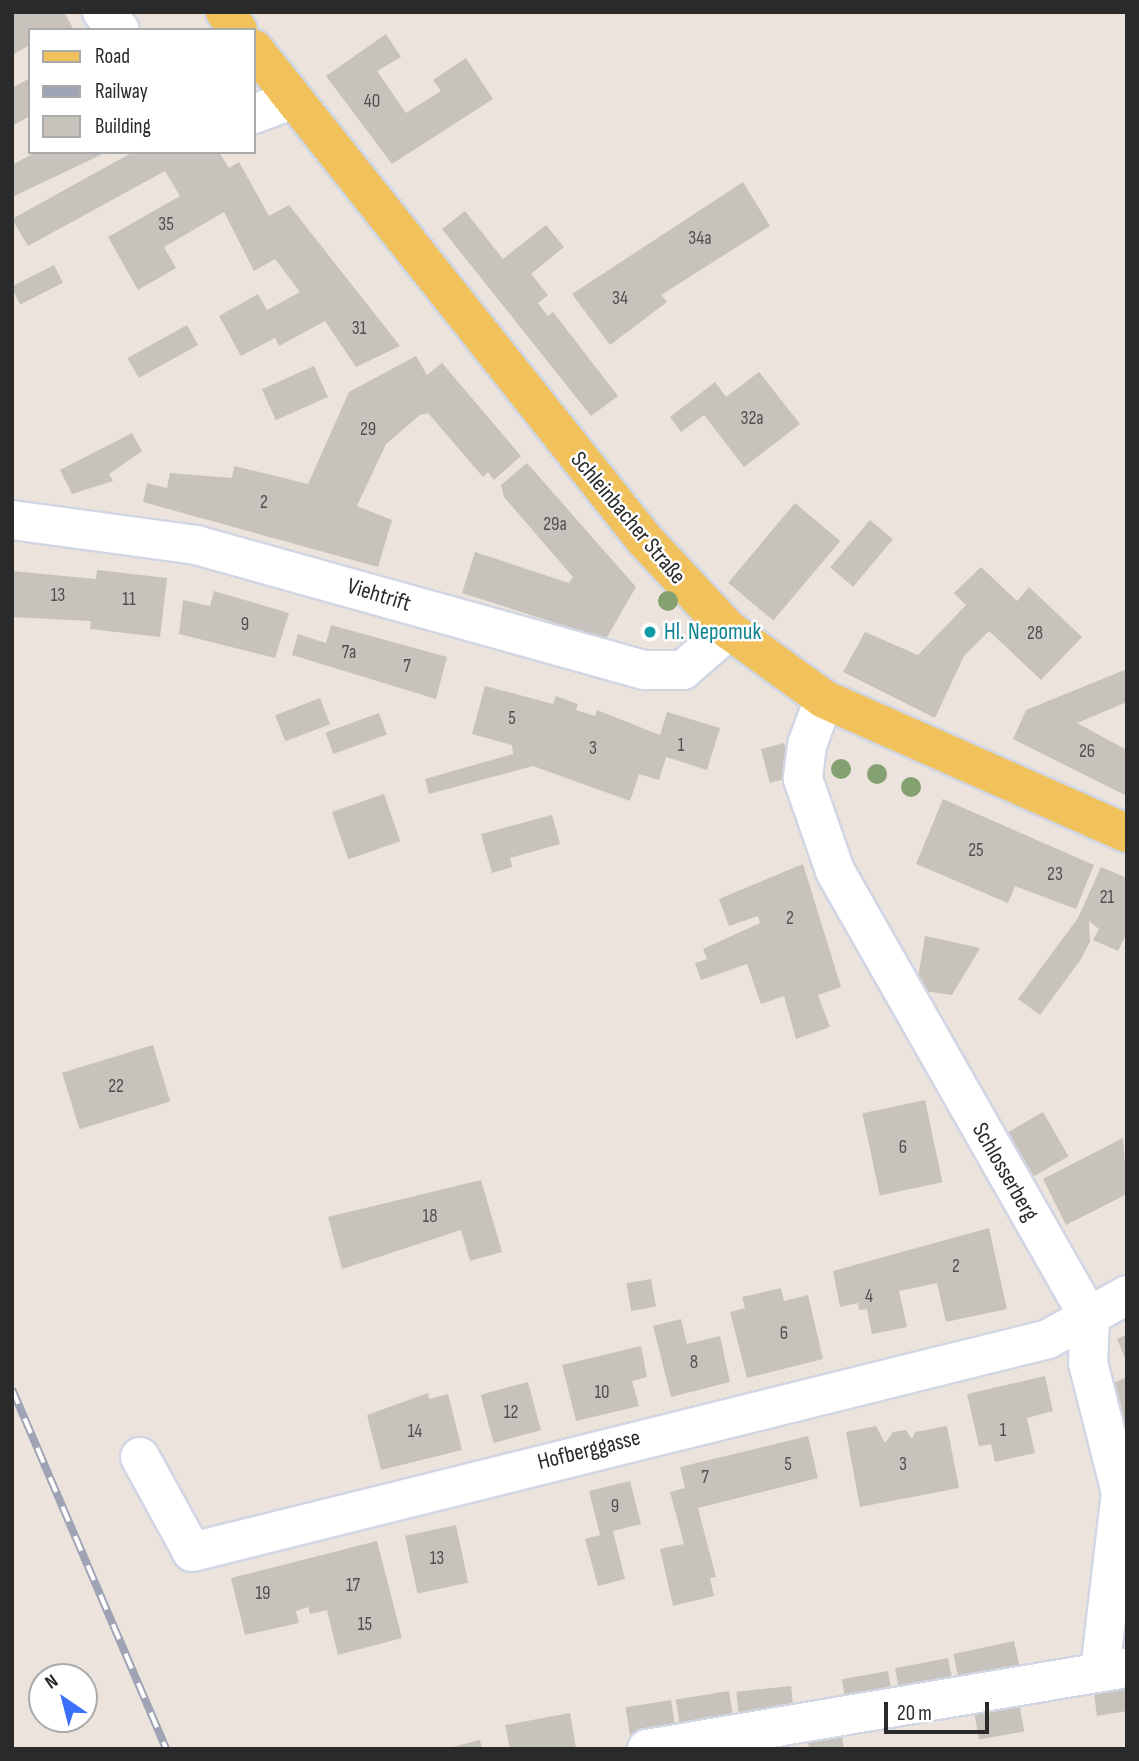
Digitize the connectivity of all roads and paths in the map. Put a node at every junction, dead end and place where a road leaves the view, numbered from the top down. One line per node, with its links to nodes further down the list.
1 (225, 12): 2 (main road)
2 (237, 28)
3 (256, 52): 4 (main road, Schleinbacher Straße)
4 (293, 99): 5 (street); 7 (main road, Schleinbacher Straße)
5 (256, 113)
6 (12, 520): 7 (street, Viehtrift)
7 (729, 630): 8 (main road, Schleinbacher Straße)
8 (824, 699): 9 (main road, Schleinbacher Straße); 11 (street, Schlosserberg)
9 (1127, 833)
10 (1127, 1295): 11 (street)
11 (1090, 1320): 12 (street, Hofberggasse); 13 (street)
12 (140, 1457)
13 (1114, 1670): 14 (street)
14 (647, 1749)

